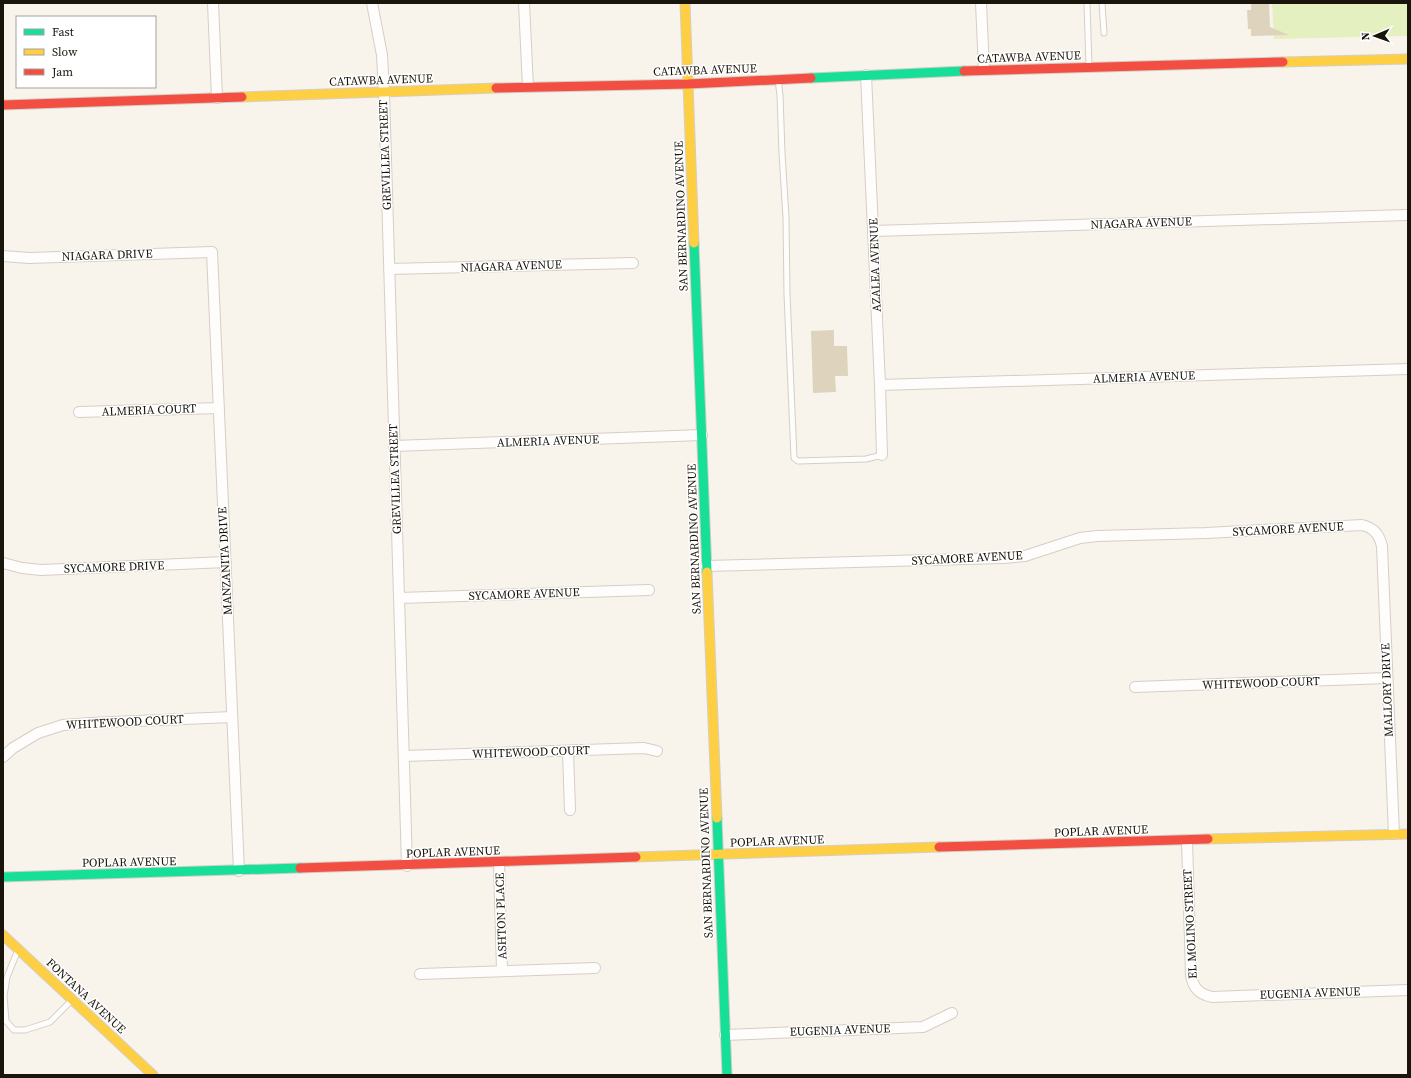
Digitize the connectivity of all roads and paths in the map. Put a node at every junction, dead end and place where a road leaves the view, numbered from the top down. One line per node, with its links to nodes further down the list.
1 (213, 3): 17 (street)
2 (372, 3): 16 (street, GREVILLEA STREET)
3 (524, 3): 15 (street)
4 (685, 3): 14 (street, SAN BERNARDINO AVENUE)
5 (981, 3): 11 (street)
6 (1087, 3): 10 (lane)
7 (1102, 3): 8 (lane)
8 (1104, 34)
9 (1408, 59): 10 (street, CATAWBA AVENUE)
10 (1089, 68): 11 (street, CATAWBA AVENUE)
11 (984, 70): 12 (street, CATAWBA AVENUE)
12 (866, 75): 13 (street, CATAWBA AVENUE); 20 (street, AZALEA AVENUE)
13 (778, 79): 14 (street, CATAWBA AVENUE); 31 (lane)
14 (688, 84): 15 (street, CATAWBA AVENUE); 29 (street, SAN BERNARDINO AVENUE)
15 (528, 87): 16 (street, CATAWBA AVENUE)
16 (384, 92): 17 (street, CATAWBA AVENUE); 24 (street, GREVILLEA STREET)
17 (217, 98): 18 (street, CATAWBA AVENUE)
18 (3, 105)
19 (1408, 215): 20 (street, NIAGARA AVENUE)
20 (873, 231): 26 (street, AZALEA AVENUE)
21 (212, 252): 22 (street, NIAGARA DRIVE); 27 (street, MANZANITA DRIVE)
22 (3, 256)
23 (633, 262): 24 (street, NIAGARA AVENUE)
24 (389, 269): 30 (street, GREVILLEA STREET)
25 (1408, 369): 26 (street, ALMERIA AVENUE)
26 (880, 385): 31 (street, AZALEA AVENUE)
27 (219, 408): 28 (street, ALMERIA COURT); 33 (street, MANZANITA DRIVE)
28 (79, 412)
29 (702, 435): 30 (street, ALMERIA AVENUE); 35 (street, SAN BERNARDINO AVENUE)
30 (394, 446): 37 (street, GREVILLEA STREET)
31 (882, 455)
32 (1382, 546): 35 (street, SYCAMORE AVENUE); 38 (street, MALLORY DRIVE)
33 (226, 562): 34 (street, SYCAMORE DRIVE); 40 (street, MANZANITA DRIVE)
34 (3, 563)
35 (706, 566): 49 (street, SAN BERNARDINO AVENUE)
36 (649, 590): 37 (street, SYCAMORE AVENUE)
37 (399, 598): 43 (street, GREVILLEA STREET)
38 (1387, 678): 39 (street, WHITEWOOD COURT); 46 (street, MALLORY DRIVE)
39 (1135, 688)
40 (232, 717): 44 (street, WHITEWOOD COURT); 52 (street, MANZANITA DRIVE)
41 (568, 751): 42 (street, WHITEWOOD COURT); 43 (street, WHITEWOOD COURT); 45 (street)
42 (657, 751)
43 (404, 756): 51 (street, GREVILLEA STREET)
44 (3, 757)
45 (570, 810)
46 (1394, 834): 47 (street, POPLAR AVENUE); 48 (street, POPLAR AVENUE)
47 (1408, 834)
48 (1187, 840): 49 (street, POPLAR AVENUE); 60 (street, EL MOLINO STREET)
49 (718, 855): 50 (street, POPLAR AVENUE); 63 (street, SAN BERNARDINO AVENUE)
50 (499, 862): 51 (street, POPLAR AVENUE); 57 (street, ASHTON PLACE)
51 (407, 866): 52 (street, POPLAR AVENUE)
52 (239, 871): 53 (street, POPLAR AVENUE)
53 (3, 877)
54 (3, 935): 55 (street, FONTANA AVENUE)
55 (18, 949): 61 (street, FONTANA AVENUE); 61 (lane)
56 (595, 968): 57 (street, ASHTON PLACE)
57 (502, 970): 58 (street, ASHTON PLACE)
58 (420, 974)
59 (1408, 990): 60 (street, EUGENIA AVENUE)
60 (1212, 996)
61 (72, 1000): 64 (street, FONTANA AVENUE)
62 (952, 1013): 63 (street, EUGENIA AVENUE)
63 (725, 1035): 65 (street, SAN BERNARDINO AVENUE)
64 (152, 1075)
65 (727, 1075)

